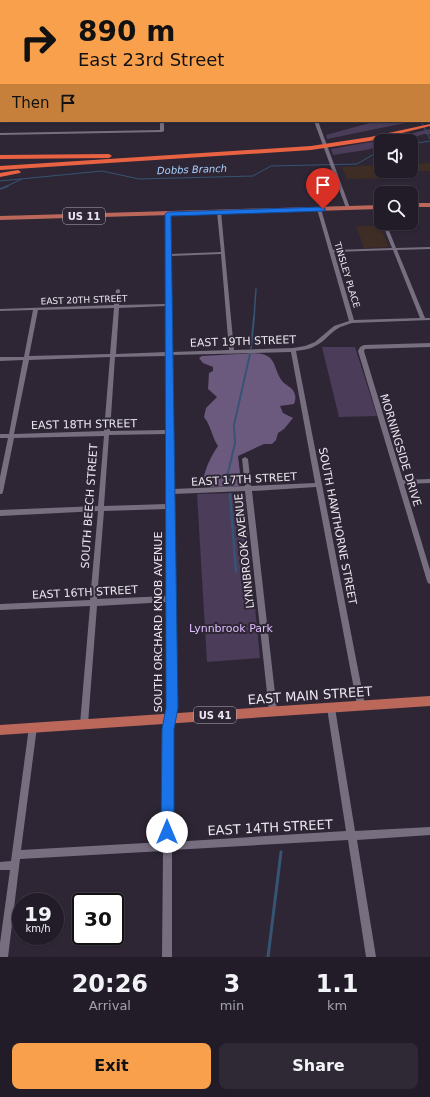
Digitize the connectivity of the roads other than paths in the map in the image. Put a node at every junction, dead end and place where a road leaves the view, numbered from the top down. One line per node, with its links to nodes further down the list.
1 (162, 122): 5 (street)
2 (316, 122): 17 (street)
3 (421, 122): 6 (highway)
4 (430, 126): 6 (highway)
5 (0, 134)
6 (336, 143): 7 (highway)
7 (310, 146): 8 (highway); 11 (highway)
8 (128, 156): 9 (highway); 10 (highway)
9 (0, 157)
10 (0, 163)
11 (84, 163): 12 (highway); 13 (highway)
12 (0, 168)
13 (0, 175)
14 (418, 205): 15 (main road)
15 (430, 205)
16 (374, 207): 17 (main road, US 11)
17 (348, 208): 18 (main road, US 11)
18 (318, 210): 19 (main road, US 11); 25 (street, TINSLEY PLACE)
19 (219, 212): 20 (main road, US 11); 26 (street)
20 (168, 214): 21 (main road, US 11); 27 (street, SOUTH ORCHARD KNOB AVENUE)
21 (0, 218)
22 (387, 230): 24 (street)
23 (430, 248): 24 (street)
24 (395, 249): 25 (street); 33 (street)
25 (331, 251): 35 (street, TINSLEY PLACE)
26 (223, 253): 27 (street); 38 (street)
27 (168, 255): 29 (street, SOUTH ORCHARD KNOB AVENUE)
28 (118, 290): 30 (street, SOUTH BEECH STREET)
29 (169, 305): 30 (street, EAST 20TH STREET); 39 (street, SOUTH ORCHARD KNOB AVENUE)
30 (117, 306): 31 (street, EAST 20TH STREET); 40 (street, SOUTH BEECH STREET)
31 (36, 309): 32 (street, EAST 20TH STREET); 41 (street)
32 (0, 310)
33 (424, 319): 34 (street, EAST 19TH STREET); 35 (street, EAST 19TH STREET)
34 (430, 320)
35 (352, 322): 37 (street, EAST 19TH STREET)
36 (430, 345): 49 (street, MORNINGSIDE DRIVE)
37 (293, 350): 38 (street, EAST 19TH STREET); 50 (street, SOUTH HAWTHORNE STREET)
38 (232, 351): 39 (street, EAST 19TH STREET)
39 (170, 354): 40 (street, EAST 19TH STREET); 43 (street, SOUTH ORCHARD KNOB AVENUE)
40 (113, 356): 41 (street, EAST 19TH STREET); 44 (street, SOUTH BEECH STREET)
41 (27, 358): 42 (street, EAST 19TH STREET); 46 (street)
42 (0, 359)
43 (169, 432): 44 (street, EAST 18TH STREET); 53 (street, SOUTH ORCHARD KNOB AVENUE)
44 (106, 434): 46 (street, EAST 18TH STREET); 55 (street, SOUTH BEECH STREET)
45 (0, 436): 46 (street, EAST 18TH STREET)
46 (11, 436): 52 (street)
47 (245, 459): 51 (street, LYNNBROOK AVENUE)
48 (430, 481): 49 (street)
49 (400, 482): 57 (street, MORNINGSIDE DRIVE)
50 (318, 486): 51 (street, EAST 17TH STREET); 62 (street, SOUTH HAWTHORNE STREET)
51 (248, 489): 53 (street, EAST 17TH STREET); 64 (street, LYNNBROOK AVENUE)
52 (0, 492)
53 (170, 492): 54 (street, SOUTH ORCHARD KNOB AVENUE)
54 (170, 506): 55 (street); 58 (street, SOUTH ORCHARD KNOB AVENUE)
55 (102, 509): 56 (street); 59 (street, SOUTH BEECH STREET)
56 (0, 513)
57 (430, 581)
58 (170, 599): 59 (street, EAST 16TH STREET); 65 (street, SOUTH ORCHARD KNOB AVENUE)
59 (94, 603): 60 (street, EAST 16TH STREET); 66 (street, SOUTH BEECH STREET)
60 (0, 607)
61 (430, 701): 62 (main road, EAST MAIN STREET / US 41)
62 (361, 706): 63 (main road, EAST MAIN STREET / US 41)
63 (331, 708): 64 (main road, EAST MAIN STREET / US 41); 70 (street)
64 (273, 712): 65 (main road, EAST MAIN STREET / US 41)
65 (170, 719): 66 (main road, EAST MAIN STREET / US 41); 71 (street, SOUTH ORCHARD KNOB AVENUE)
66 (84, 724): 67 (main road, EAST MAIN STREET / US 41)
67 (33, 727): 68 (main road, EAST MAIN STREET / US 41); 72 (street)
68 (0, 730)
69 (430, 831): 70 (street, EAST 14TH STREET)
70 (352, 836): 71 (street, EAST 14TH STREET); 76 (street)
71 (167, 846): 72 (street, EAST 14TH STREET); 75 (street, SOUTH ORCHARD KNOB AVENUE)
72 (15, 860): 73 (street, EAST 14TH STREET); 74 (street)
73 (0, 866)
74 (3, 957)
75 (167, 957)
76 (371, 957)

